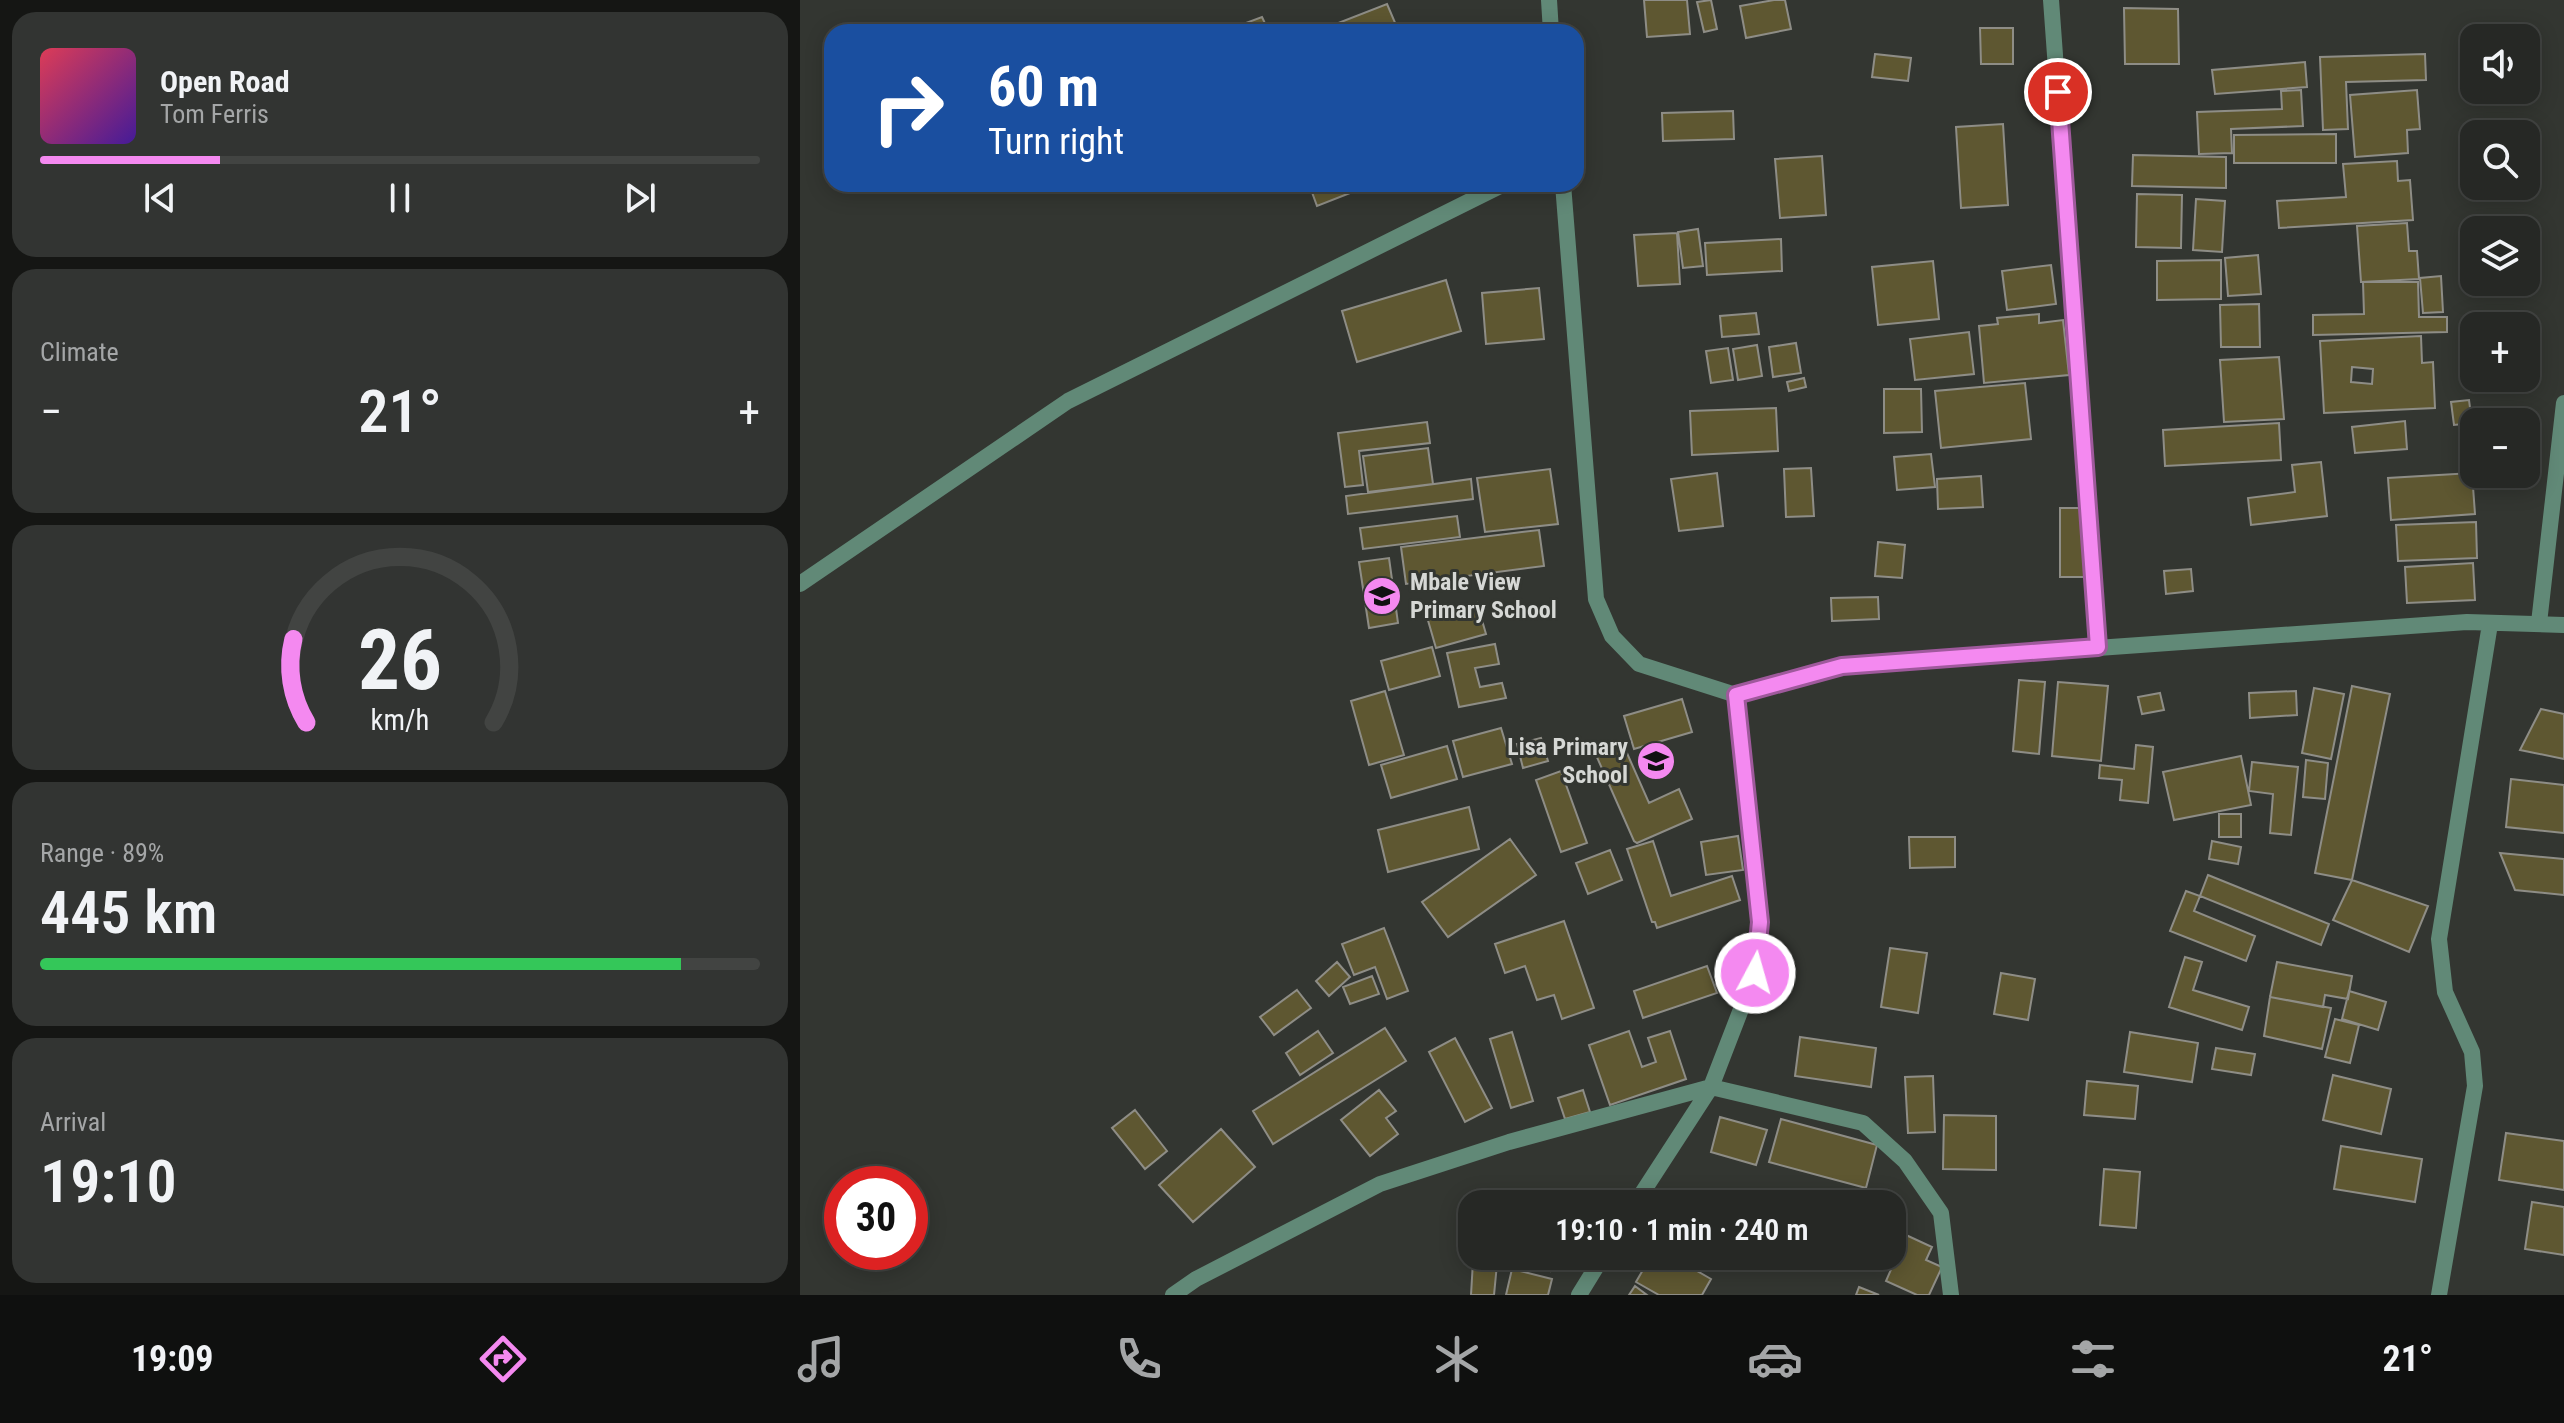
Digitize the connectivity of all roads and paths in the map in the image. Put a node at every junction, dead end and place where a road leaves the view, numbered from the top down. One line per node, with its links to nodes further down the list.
1 (1549, 0): 3 (street)
2 (2051, 0): 11 (street)
3 (1550, 24)
4 (1488, 192): 7 (street)
5 (1564, 192): 12 (street)
6 (2564, 403): 8 (street)
7 (800, 584)
8 (2539, 623): 9 (street); 10 (street)
9 (2490, 624): 11 (street); 19 (street)
10 (2564, 625)
11 (2098, 647): 12 (street)
12 (1736, 695): 13 (street)
13 (1711, 1087): 14 (street); 16 (street); 18 (street)
14 (1644, 1190)
15 (1594, 1270): 17 (street)
16 (1173, 1295)
17 (1579, 1295)
18 (1951, 1295)
19 (2439, 1295)

